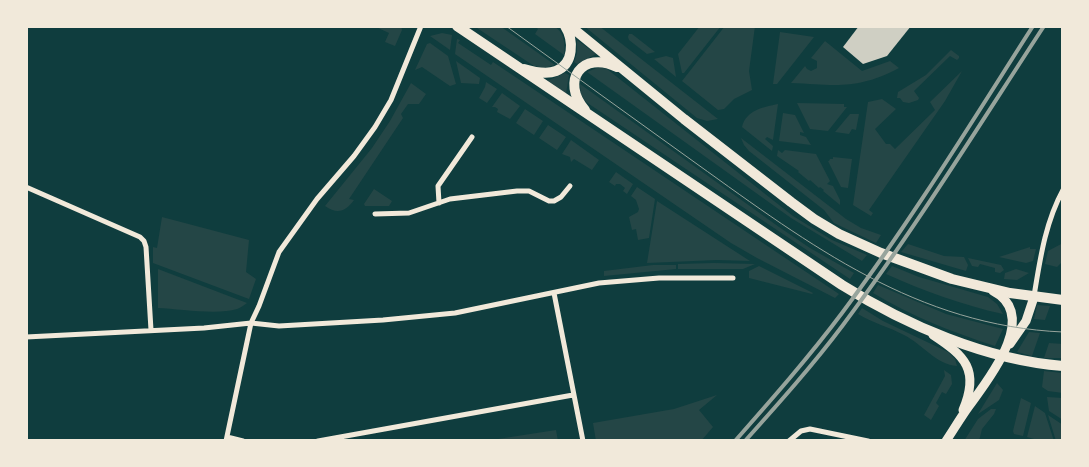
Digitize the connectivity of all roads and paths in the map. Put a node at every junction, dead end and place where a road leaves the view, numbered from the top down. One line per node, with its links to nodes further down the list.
1 (421, 26): 19 (street)
2 (457, 26): 5 (main road)
3 (565, 26): 5 (main road)
4 (570, 26): 6 (main road)
5 (510, 62): 7 (main road)
6 (635, 78): 7 (main road); 15 (main road)
7 (598, 122): 20 (main road)
8 (472, 137): 12 (street)
9 (570, 186): 12 (street)
10 (26, 187): 21 (street)
11 (1063, 190): 17 (street)
12 (439, 203): 13 (street)
13 (375, 214)
14 (733, 278): 16 (street)
15 (988, 288): 17 (main road); 23 (street)
16 (554, 293): 19 (street); 25 (street)
17 (1034, 297): 18 (main road); 23 (street)
18 (1063, 300)
19 (251, 323): 21 (street); 27 (street)
20 (917, 327): 23 (main road); 26 (street)
21 (151, 330): 22 (street)
22 (26, 337)
23 (1004, 353): 24 (main road); 26 (street)
24 (1063, 366)
25 (573, 395): 29 (street); 30 (street)
26 (959, 421): 33 (street)
27 (226, 439): 28 (street)
28 (243, 441)
29 (318, 441)
30 (583, 441)
31 (789, 441): 32 (street)
32 (868, 441)
33 (946, 441)

